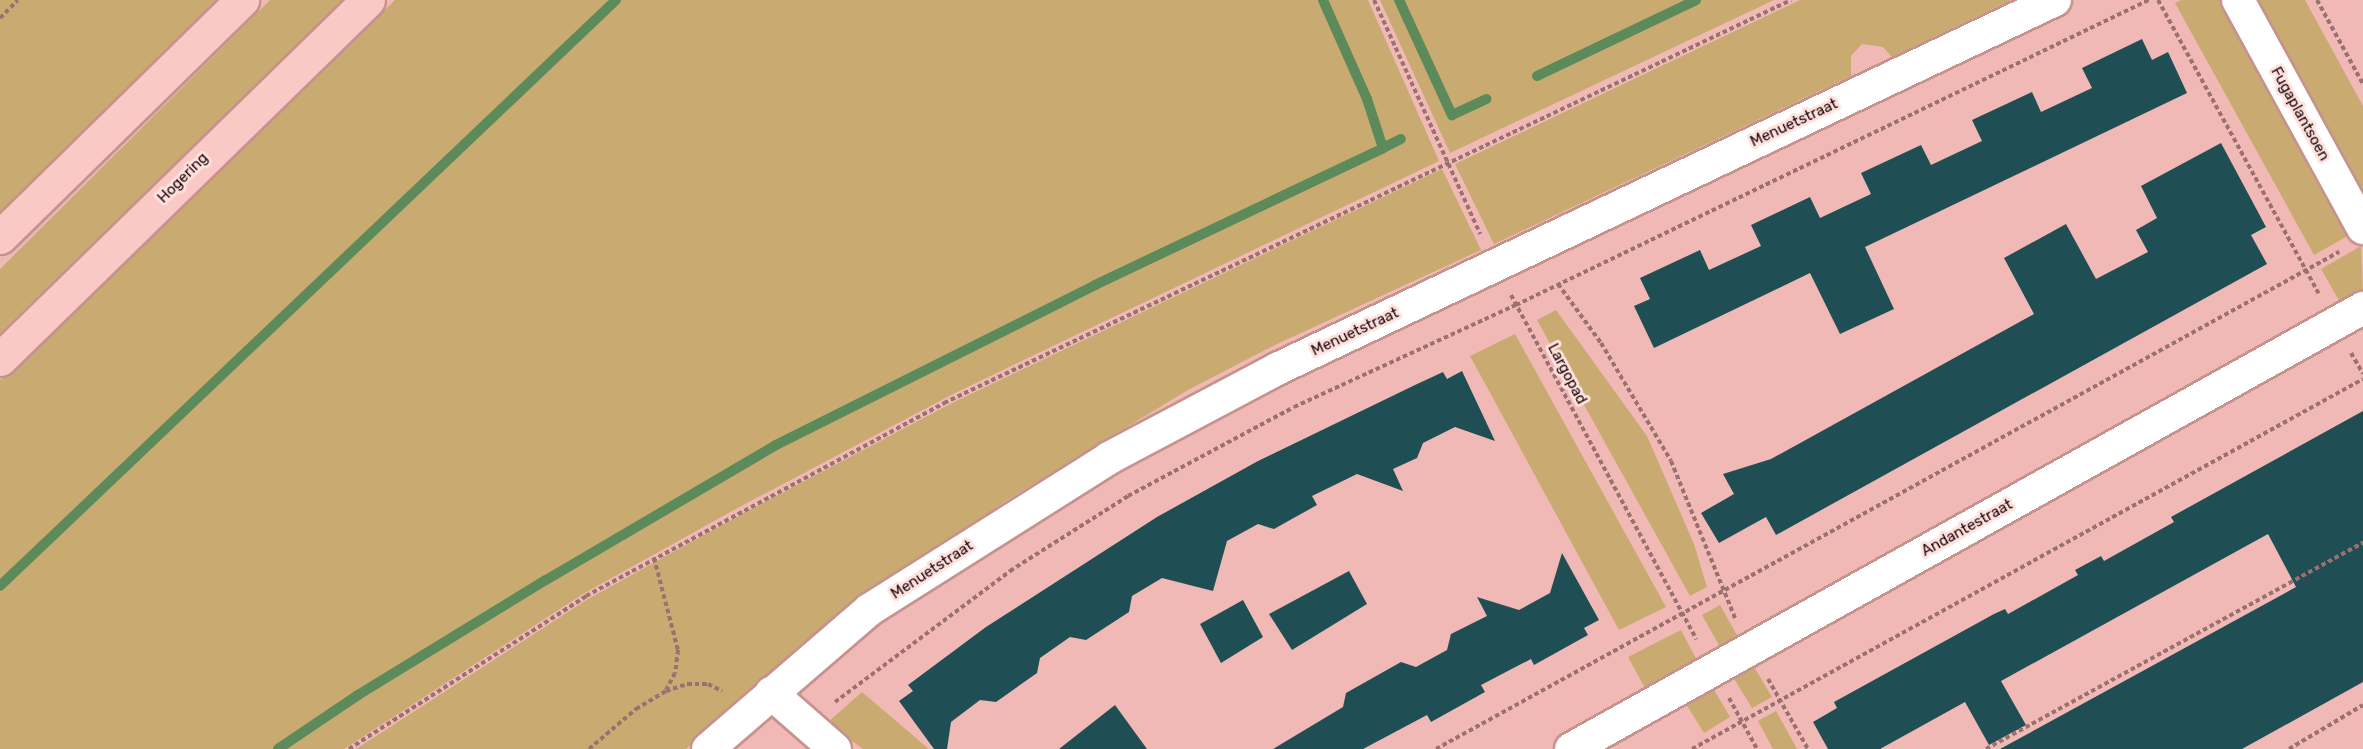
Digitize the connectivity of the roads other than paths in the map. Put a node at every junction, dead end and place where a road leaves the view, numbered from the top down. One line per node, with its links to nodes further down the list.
1 (242, 0): 5 (highway)
2 (368, 0): 8 (highway, Hogering)
3 (2055, 0): 9 (street, Menuetstraat)
4 (2238, 0): 6 (street, Fugaplantsoen)
5 (0, 237)
6 (2354, 239)
7 (2363, 308): 12 (street, Andantestraat)
8 (0, 358)
9 (771, 693): 10 (street, Menuetstraat); 11 (street)
10 (708, 749)
11 (835, 749)
12 (1571, 749)

